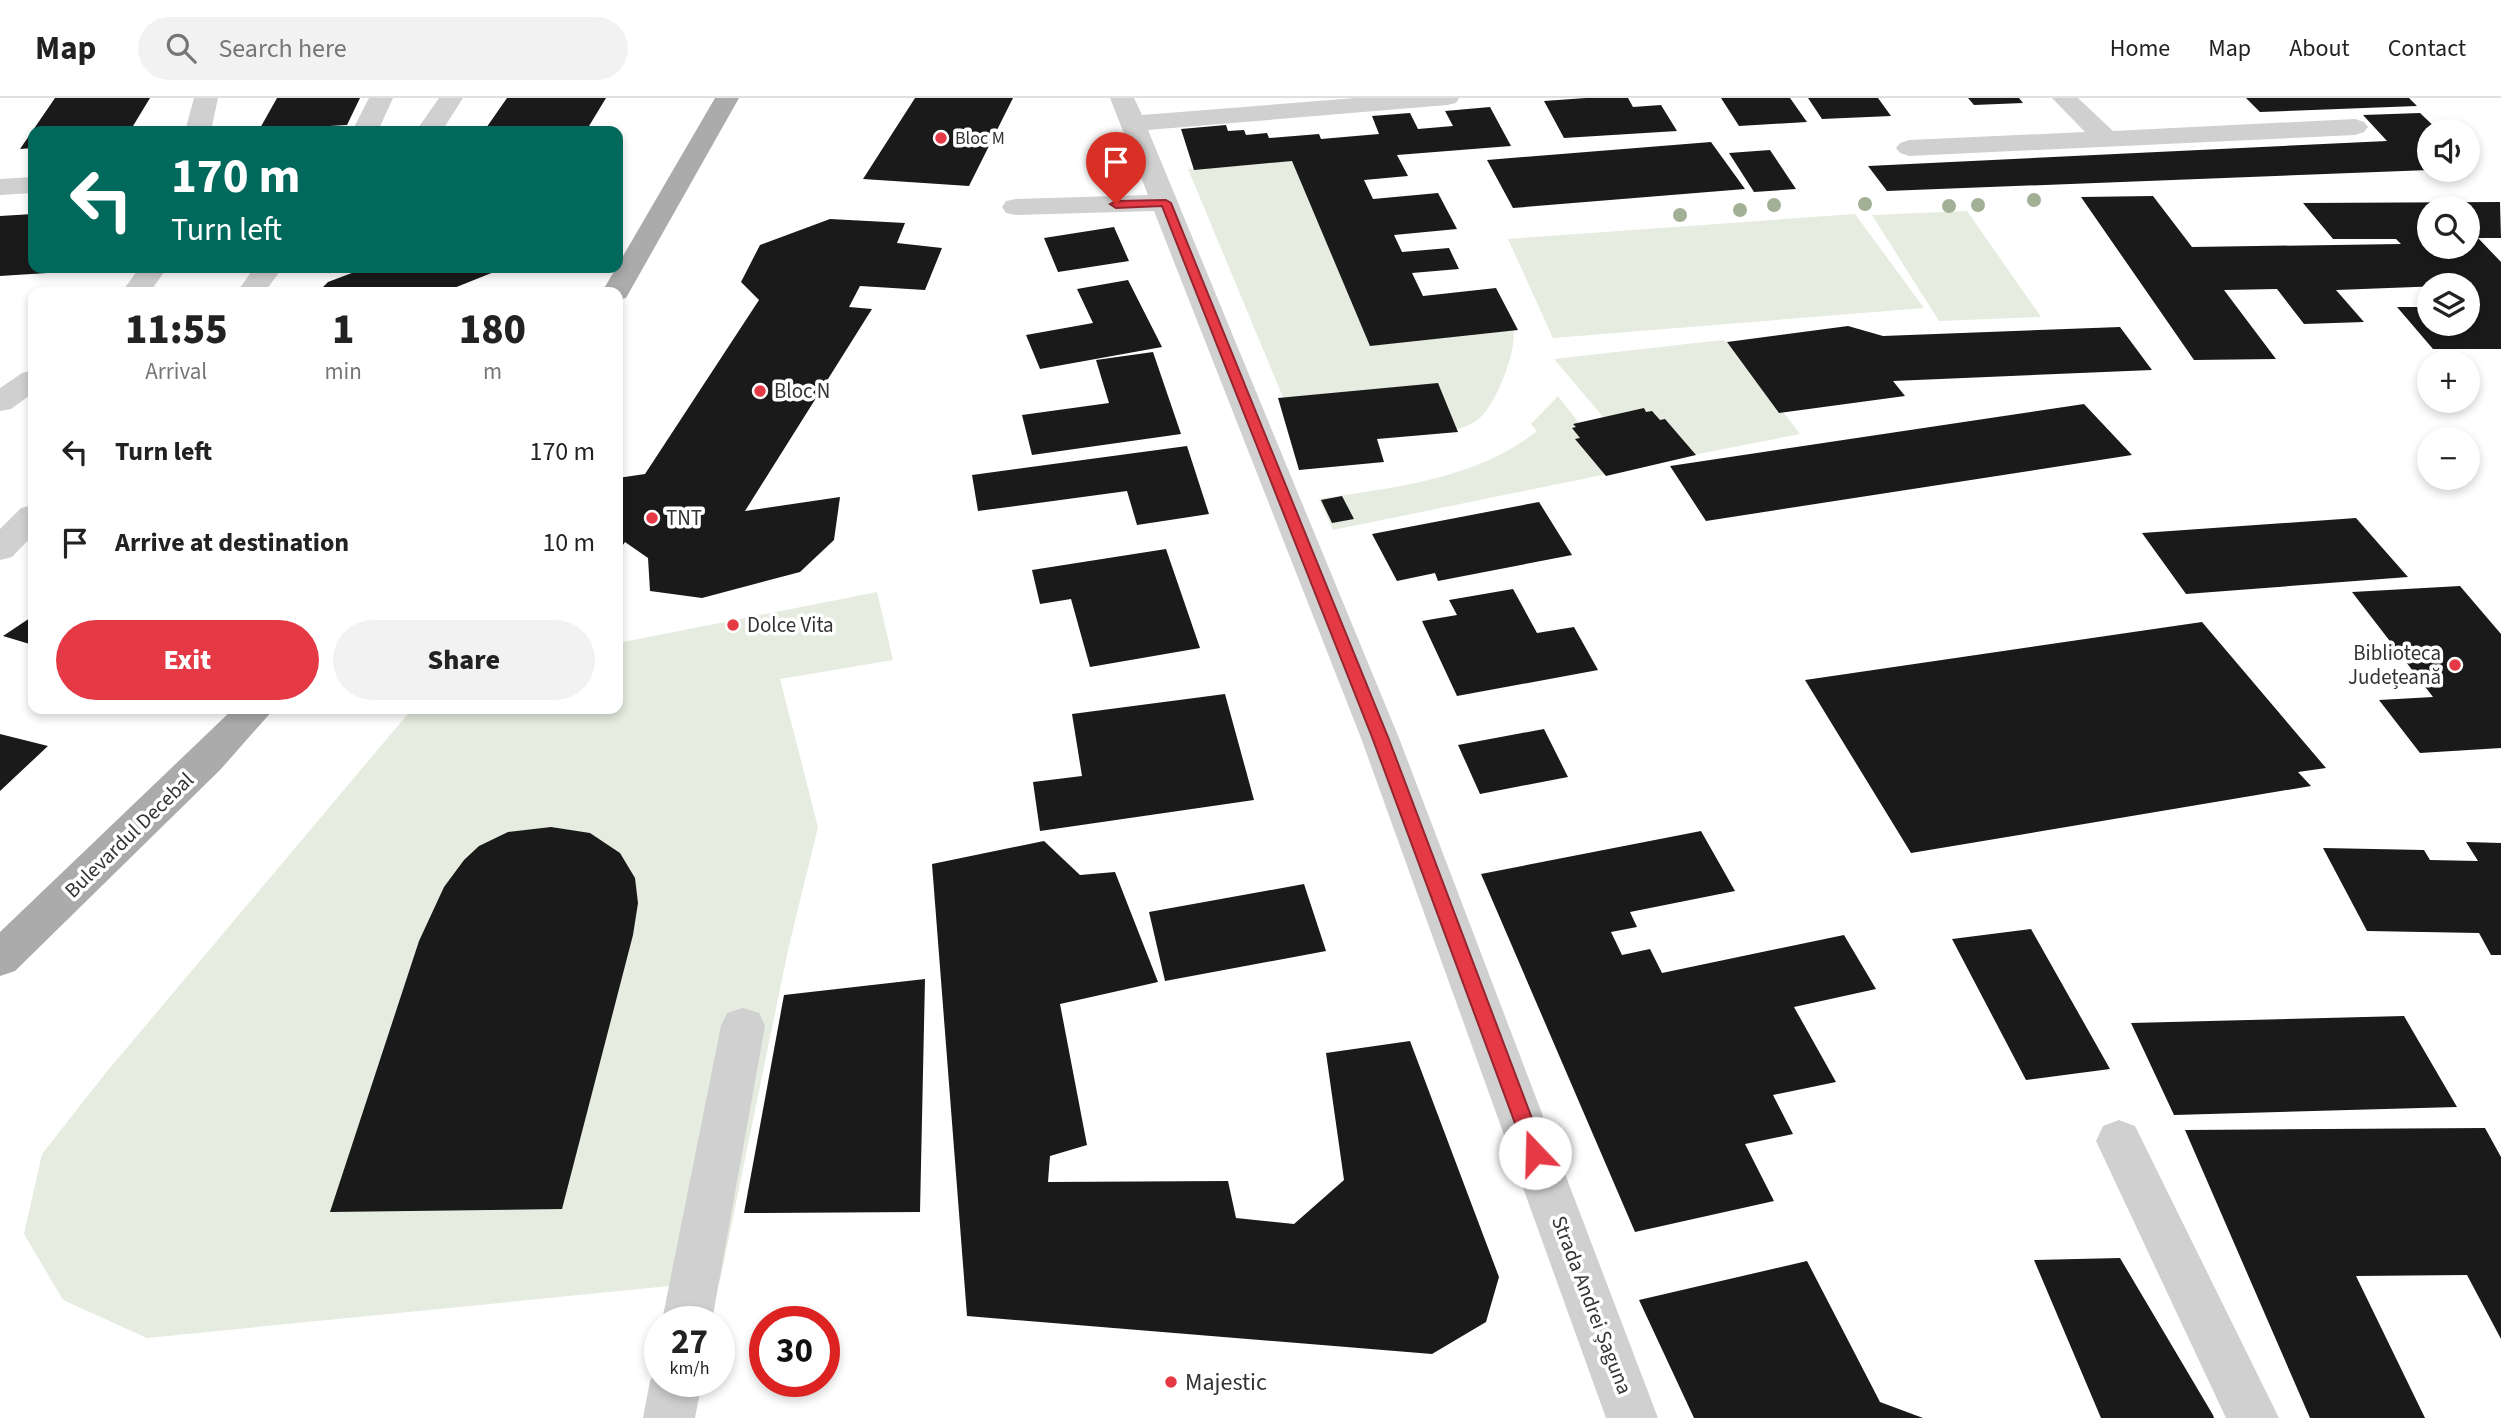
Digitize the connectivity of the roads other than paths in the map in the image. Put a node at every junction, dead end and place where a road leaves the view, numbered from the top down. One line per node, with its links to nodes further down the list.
1 (206, 98): 8 (street)
2 (381, 98): 9 (street)
3 (452, 98): 10 (street)
4 (727, 98): 18 (main road)
5 (1447, 98): 7 (street)
6 (2064, 98): 12 (street)
7 (1126, 111): 16 (street, Strada Andrei Șaguna)
8 (199, 126)
9 (367, 126)
10 (432, 126)
11 (2355, 127): 12 (street)
12 (2106, 138): 13 (street)
13 (1909, 148)
14 (28, 185): 15 (street)
15 (0, 187)
16 (1166, 203): 17 (street); 30 (street, Strada Andrei Șaguna)
17 (1016, 207)
18 (619, 287)
19 (28, 382): 20 (street)
20 (0, 402)
21 (28, 521): 22 (street)
22 (0, 549)
23 (250, 714): 24 (main road, Bulevardul Decebal)
24 (4, 958)
25 (743, 1026): 27 (street)
26 (2119, 1140): 31 (street)
27 (690, 1306)
28 (673, 1397): 29 (street)
29 (669, 1418)
30 (1632, 1418)
31 (2253, 1418)

